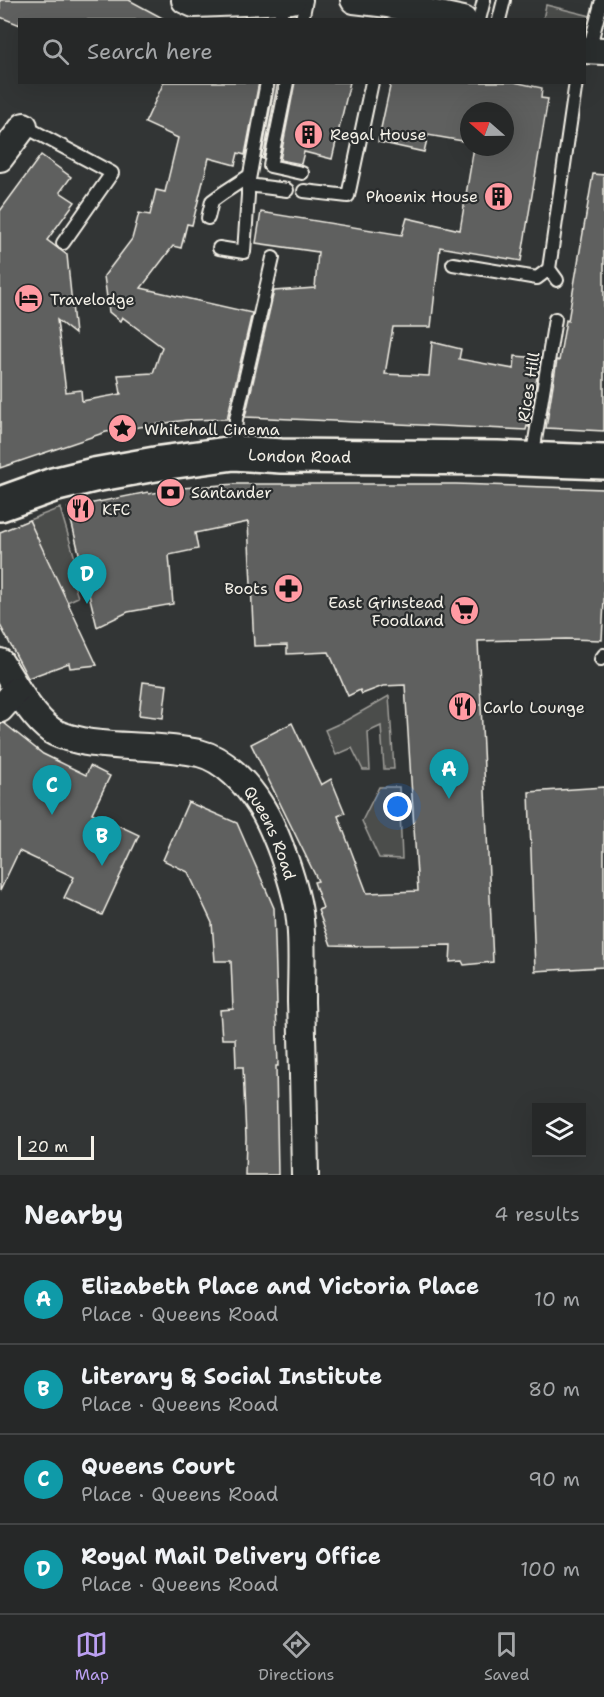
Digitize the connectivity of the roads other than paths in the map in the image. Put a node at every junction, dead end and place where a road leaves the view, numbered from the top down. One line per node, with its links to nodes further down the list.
1 (185, 0): 6 (street)
2 (354, 0): 7 (street)
3 (484, 0): 10 (lane)
4 (504, 0): 11 (lane)
5 (602, 0): 12 (lane)
6 (290, 5): 8 (lane)
7 (396, 6): 9 (street)
8 (300, 18)
9 (453, 18)
10 (480, 18)
11 (500, 18)
12 (593, 50)
13 (267, 84): 20 (lane)
14 (287, 84): 19 (lane)
15 (372, 84): 22 (lane)
16 (576, 84): 28 (lane)
17 (24, 126): 18 (street); 24 (lane)
18 (0, 158)
19 (302, 173)
20 (248, 180): 21 (lane); 23 (lane); 25 (lane)
21 (287, 190)
22 (304, 192)
23 (208, 218)
24 (63, 243)
25 (219, 248)
26 (273, 258): 31 (lane)
27 (453, 264): 28 (lane)
28 (549, 269): 29 (lane)
29 (557, 280)
30 (555, 319): 32 (lane, Rices Hill)
31 (234, 453): 32 (street, London Road); 34 (street, London Road)
32 (532, 460): 33 (street, London Road)
33 (604, 462)
34 (0, 504)
35 (0, 662): 36 (street, Queens Road)
36 (17, 690): 37 (street); 38 (street, Queens Road)
37 (0, 709)
38 (305, 1175)

